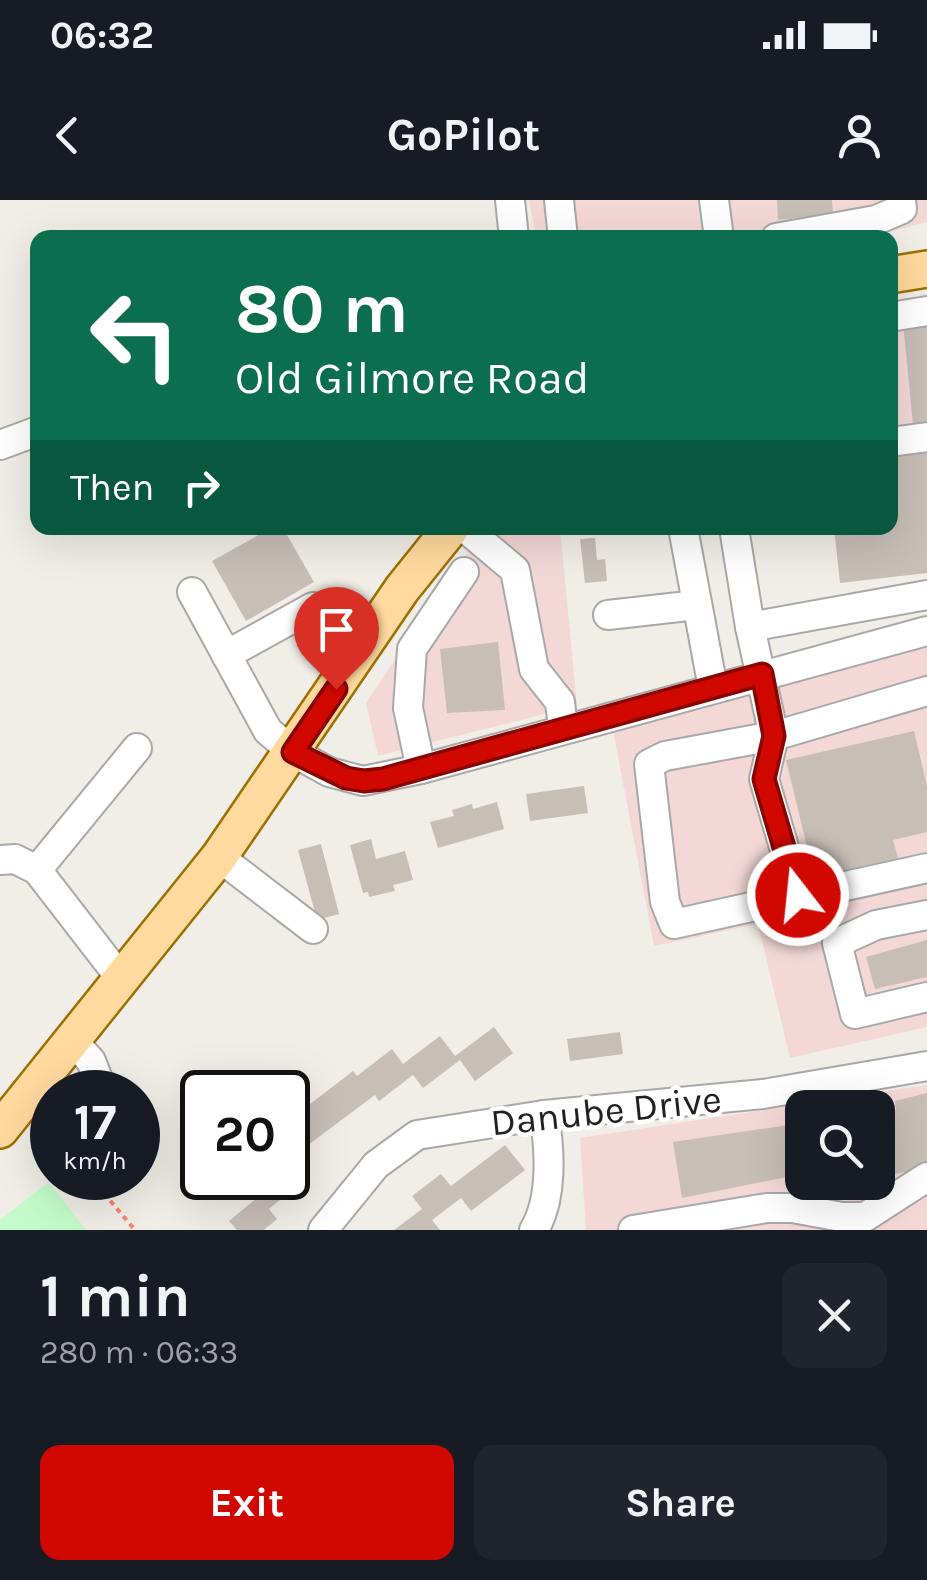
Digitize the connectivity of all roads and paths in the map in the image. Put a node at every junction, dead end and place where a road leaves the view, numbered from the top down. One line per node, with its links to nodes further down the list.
1 (510, 200): 5 (street)
2 (559, 200): 6 (street)
3 (714, 200): 7 (street)
4 (901, 200): 8 (street)
5 (513, 230)
6 (562, 230)
7 (718, 230)
8 (820, 230)
9 (927, 269): 10 (main road)
10 (898, 274)
11 (927, 311): 12 (street)
12 (898, 316)
13 (30, 434): 16 (street)
14 (927, 437): 15 (street)
15 (898, 441)
16 (0, 444)
17 (445, 535): 27 (main road)
18 (473, 535): 35 (street)
19 (684, 535): 24 (street)
20 (735, 535): 28 (street)
21 (464, 572): 30 (street)
22 (192, 592): 31 (street)
23 (927, 595): 28 (street)
24 (698, 604): 26 (street); 33 (street)
25 (313, 606): 31 (street)
26 (608, 615)
27 (378, 626): 30 (street); 38 (main road)
28 (750, 627): 32 (street)
29 (927, 630): 32 (street)
30 (412, 650): 39 (street)
31 (226, 655): 38 (street)
32 (762, 674): 33 (street); 36 (street)
33 (713, 688): 35 (street)
34 (927, 692): 36 (street)
35 (563, 728): 39 (street)
36 (774, 736): 44 (street); 44 (street)
37 (137, 748): 43 (street)
38 (293, 752): 39 (street); 40 (main road)
39 (421, 769)
40 (219, 857): 46 (street); 47 (main road)
41 (0, 860): 43 (street)
42 (927, 868): 44 (street)
43 (37, 870): 47 (street)
44 (798, 895)
45 (927, 915): 48 (street)
46 (313, 928)
47 (122, 980): 49 (main road)
48 (927, 997)
49 (73, 1041): 51 (street); 53 (main road)
50 (927, 1066): 52 (street, Danube Drive)
51 (95, 1070)
52 (544, 1115): 58 (street, Danube Drive); 59 (street)
53 (0, 1130)
54 (927, 1177): 56 (street)
55 (110, 1200): 57 (path)
56 (863, 1223): 60 (street)
57 (135, 1230)
58 (322, 1230)
59 (534, 1230)
60 (633, 1230)

